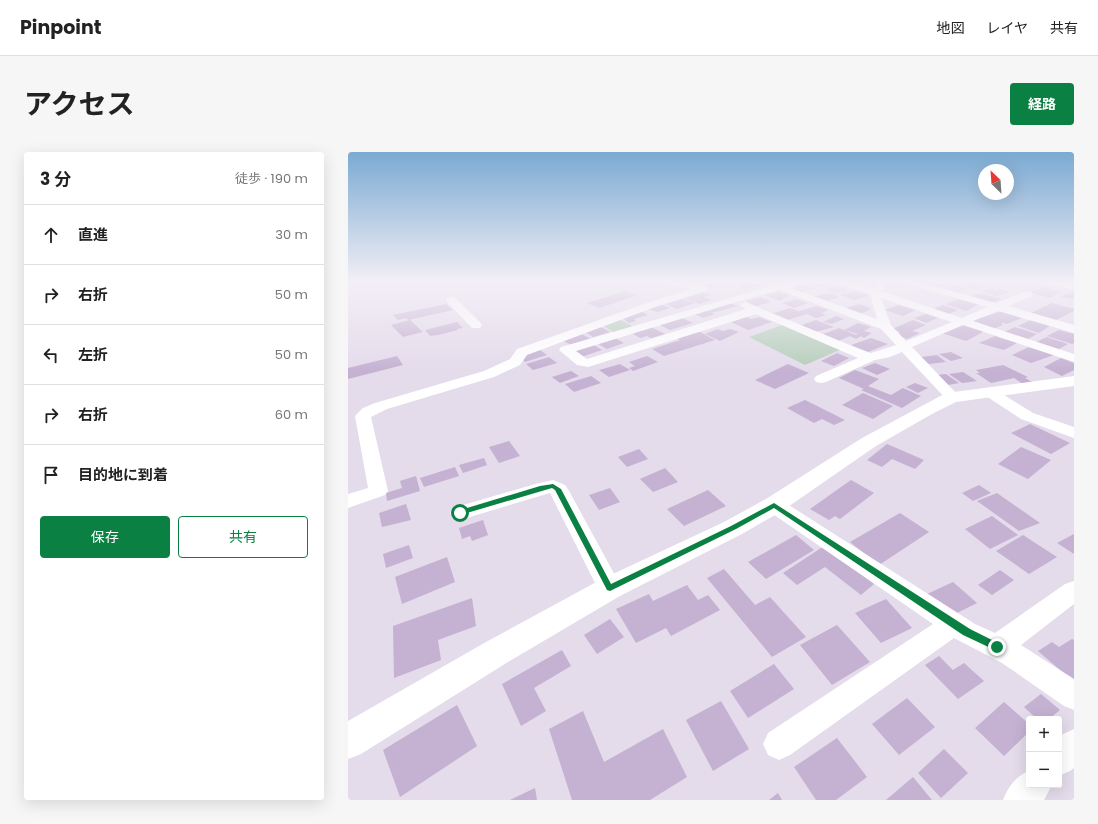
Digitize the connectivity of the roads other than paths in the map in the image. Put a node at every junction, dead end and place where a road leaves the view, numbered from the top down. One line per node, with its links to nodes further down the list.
1 (463, 312): 13 (street)
2 (631, 312): 27 (street)
3 (688, 312): 11 (street)
4 (749, 312): 14 (street)
5 (761, 312): 20 (street)
6 (848, 312): 15 (street)
7 (880, 312): 15 (street)
8 (935, 312): 12 (street)
9 (984, 312): 12 (street)
10 (1016, 312): 16 (street)
11 (682, 314): 14 (street); 17 (street)
12 (961, 321): 19 (street); 21 (street)
13 (476, 325)
14 (706, 326): 18 (street)
15 (885, 326): 19 (street)
16 (1074, 329)
17 (623, 332): 18 (street); 18 (street)
18 (645, 345)
19 (902, 346): 20 (street); 25 (street)
20 (871, 357): 22 (street)
21 (1074, 358)
22 (821, 379)
23 (1074, 381): 24 (street)
24 (991, 393): 25 (street); 26 (street)
25 (952, 397): 28 (street)
26 (1074, 433)
27 (348, 501)
28 (774, 505): 30 (street); 32 (street)
29 (460, 513): 30 (street)
30 (610, 588): 35 (street)
31 (1074, 591): 33 (street)
32 (954, 624): 33 (street); 36 (street)
33 (997, 647): 34 (street)
34 (1074, 696)
35 (348, 741)
36 (779, 744)
37 (1074, 745): 38 (street)
38 (1062, 757)
39 (1032, 788): 40 (street)
40 (1020, 800)

